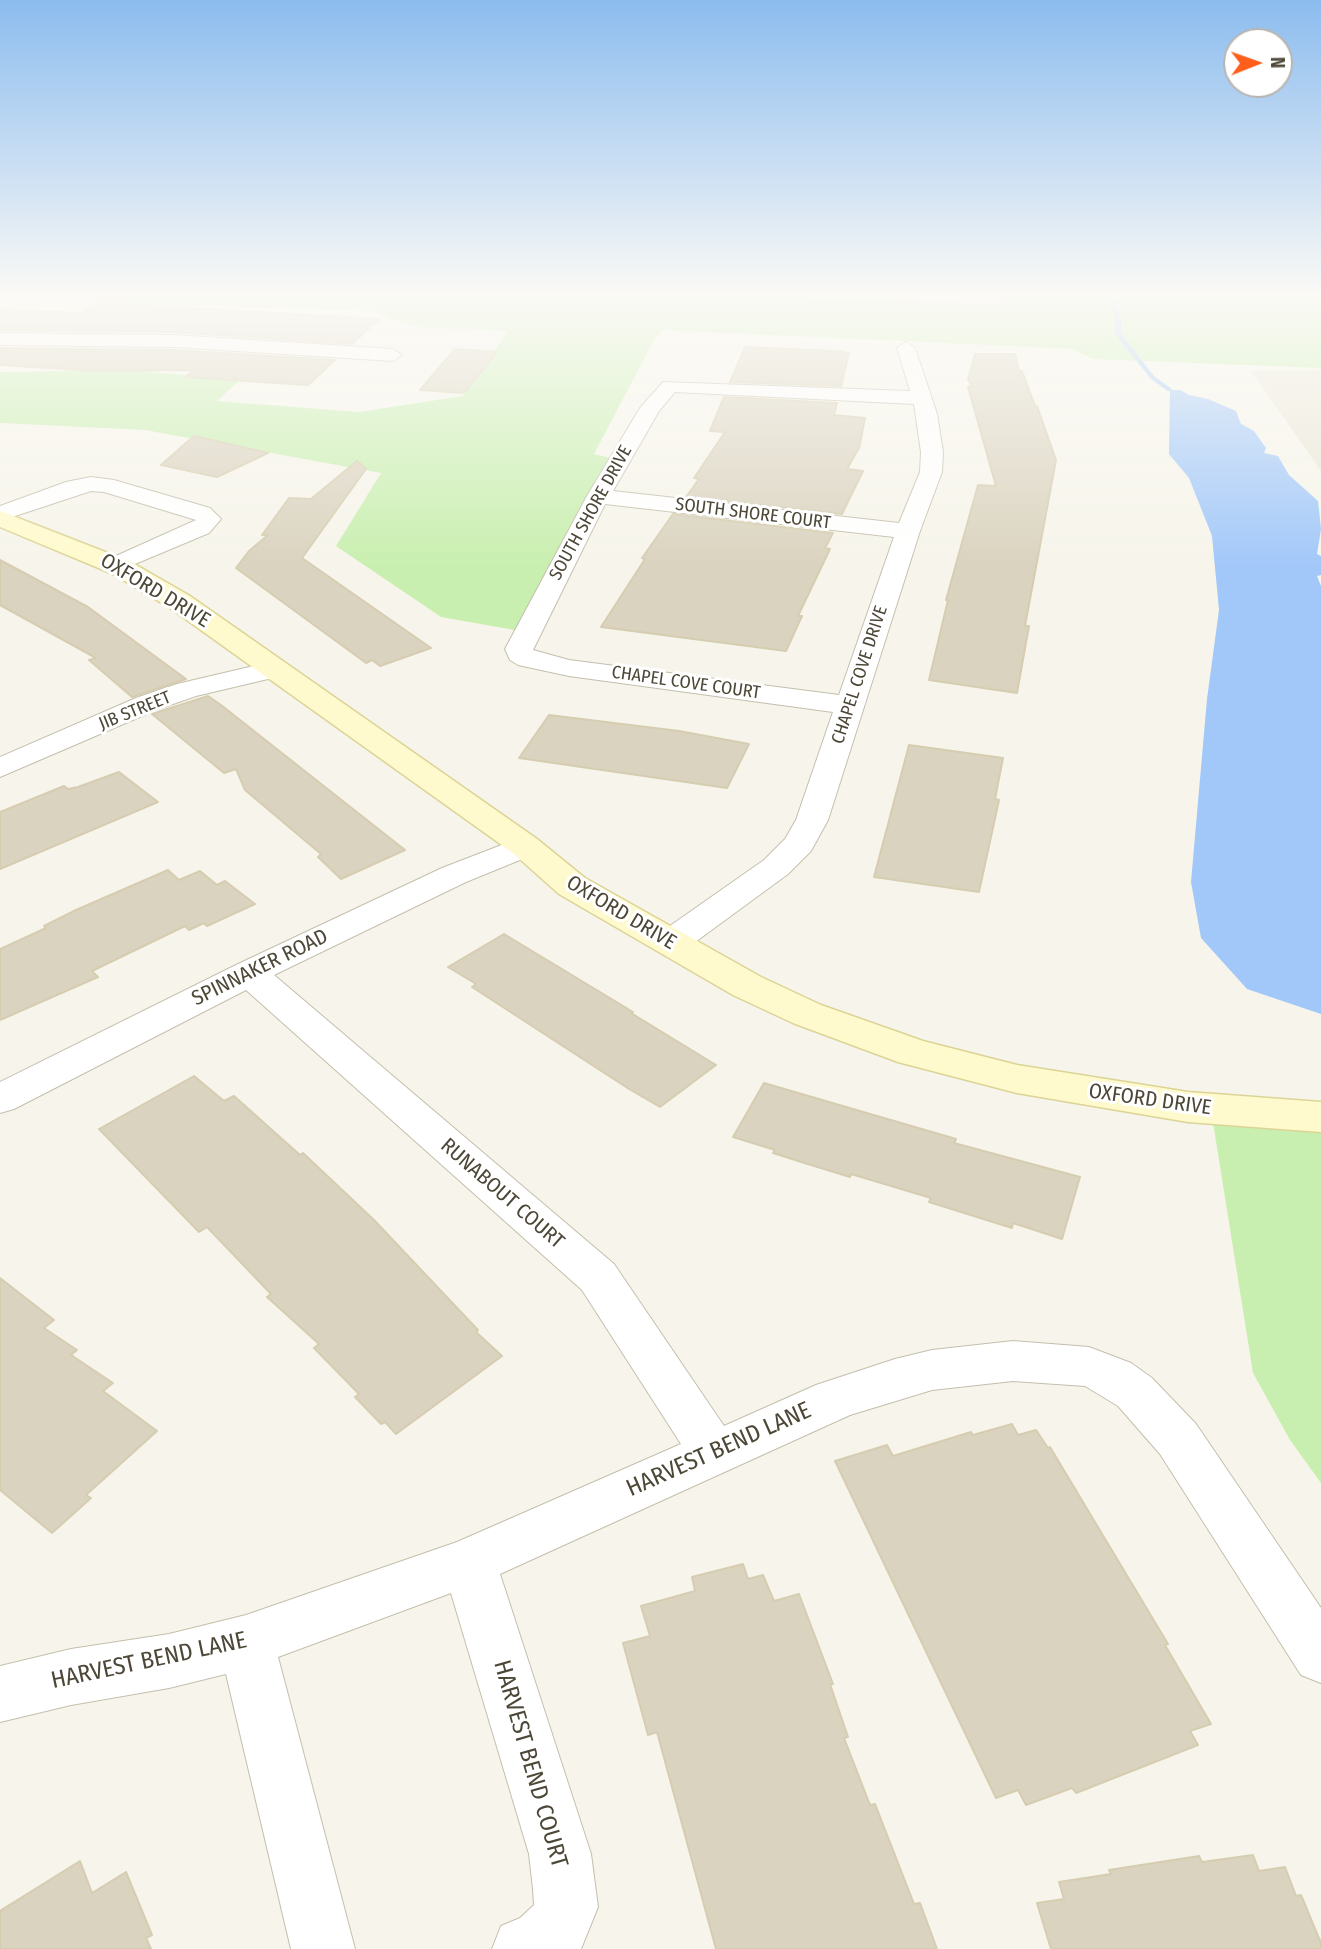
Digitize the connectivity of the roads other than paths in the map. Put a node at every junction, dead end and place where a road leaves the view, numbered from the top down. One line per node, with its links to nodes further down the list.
1 (677, 385): 5 (street, SOUTH SHORE DRIVE)
2 (699, 385): 4 (street, SOUTH SHORE DRIVE)
3 (918, 385): 4 (street, CHAPEL COVE DRIVE)
4 (922, 398): 7 (street, CHAPEL COVE DRIVE)
5 (598, 496): 7 (street, SOUTH SHORE COURT); 9 (street, SOUTH SHORE DRIVE)
6 (0, 516): 8 (street, OXFORD DRIVE); 8 (street)
7 (908, 531): 11 (street, CHAPEL COVE DRIVE)
8 (116, 565): 10 (street, OXFORD DRIVE)
9 (524, 657): 11 (street, CHAPEL COVE COURT)
10 (275, 669): 12 (street, JIB STREET); 13 (street, OXFORD DRIVE)
11 (850, 705): 14 (street, CHAPEL COVE DRIVE)
12 (0, 768)
13 (525, 846): 14 (street, OXFORD DRIVE); 15 (street, SPINNAKER ROAD)
14 (670, 943): 17 (street, OXFORD DRIVE)
15 (249, 973): 16 (street, SPINNAKER ROAD); 18 (street, RUNABOUT COURT)
16 (0, 1099)
17 (1321, 1117)
18 (714, 1452): 19 (street, HARVEST BEND LANE); 21 (street, HARVEST BEND LANE)
19 (469, 1562): 20 (street, HARVEST BEND LANE); 24 (street, HARVEST BEND COURT)
20 (246, 1642): 22 (street, HARVEST BEND LANE); 23 (street)
21 (1321, 1656)
22 (0, 1694)
23 (323, 1949)
24 (524, 1949)

